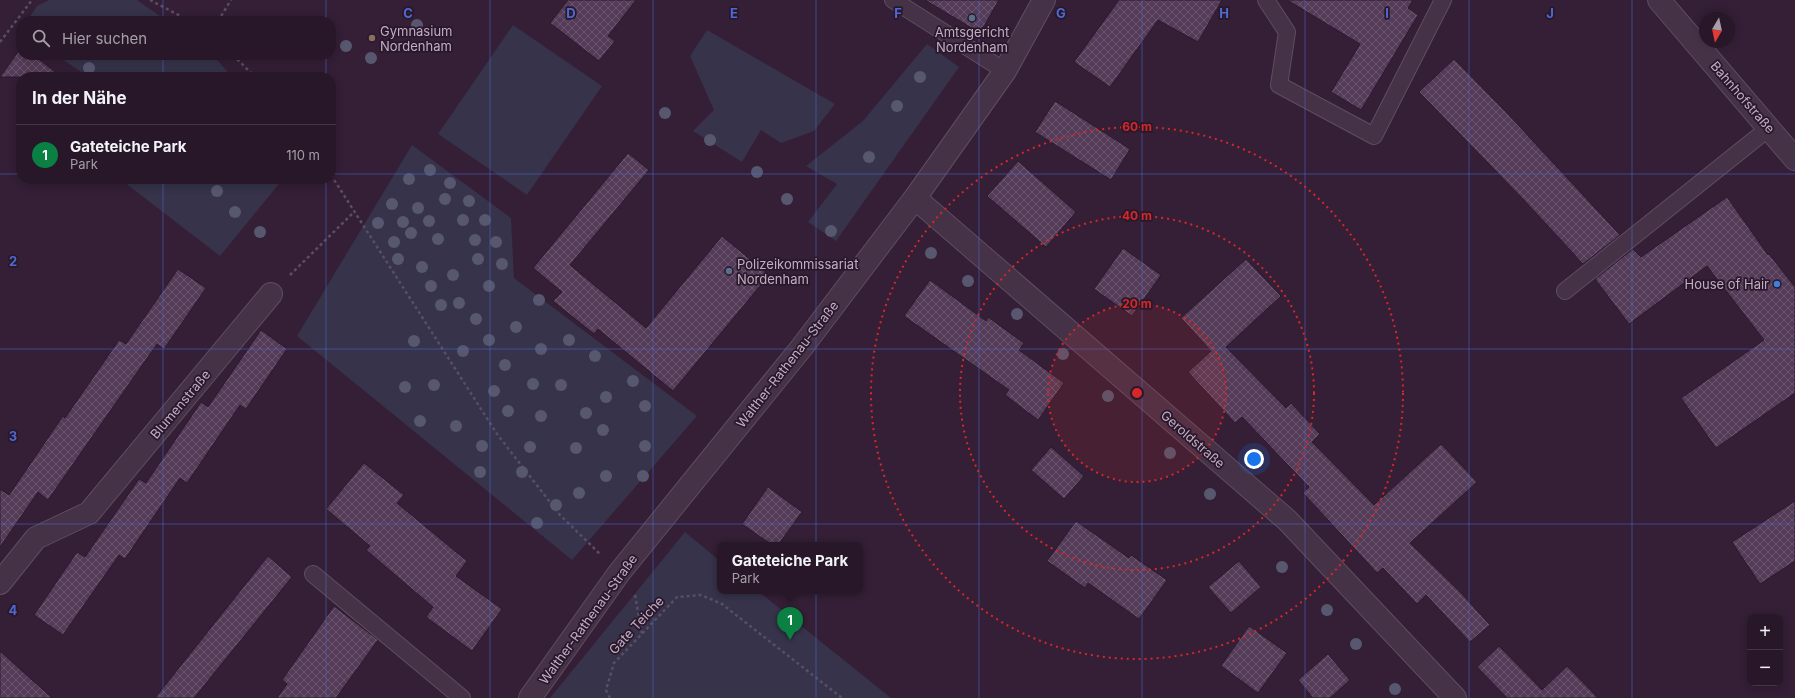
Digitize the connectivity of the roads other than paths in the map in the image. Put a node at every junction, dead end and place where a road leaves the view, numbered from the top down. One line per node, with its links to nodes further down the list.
1 (893, 0): 6 (lane)
2 (1044, 0): 6 (street, Walther-Rathenau-Straße)
3 (1266, 0): 4 (lane)
4 (1443, 0)
5 (1658, 0): 7 (street, Bahnhofstraße)
6 (1005, 71): 9 (street, Walther-Rathenau-Straße)
7 (1769, 128): 8 (street, Bahnhofstraße); 10 (lane)
8 (1795, 159)
9 (915, 198): 15 (street, Walther-Rathenau-Straße); 16 (street, Geroldstraße)
10 (1565, 291)
11 (271, 294): 13 (street, Blumenstraße)
12 (313, 574): 14 (lane)
13 (0, 584)
14 (462, 698)
15 (530, 698)
16 (1455, 698)

